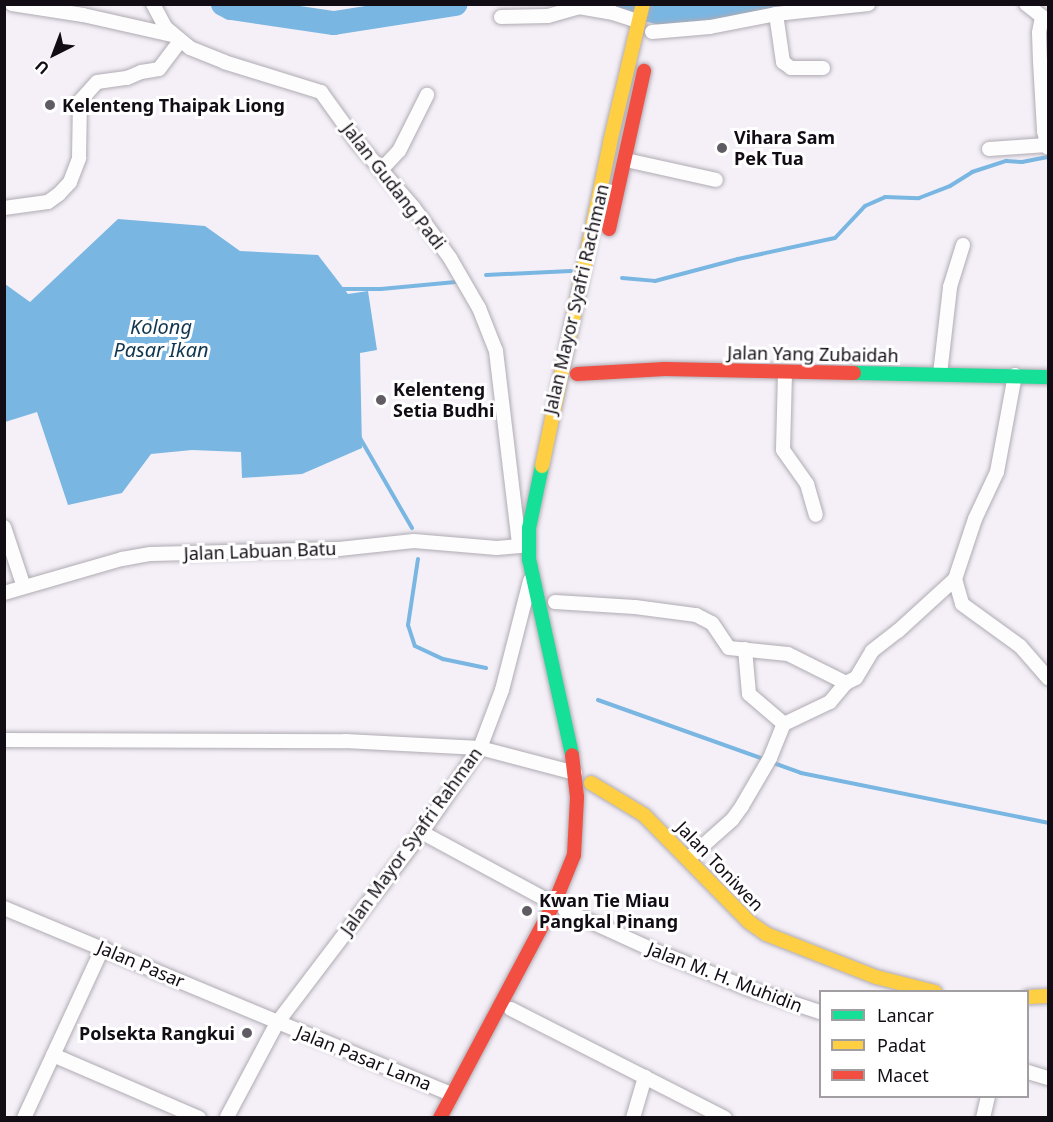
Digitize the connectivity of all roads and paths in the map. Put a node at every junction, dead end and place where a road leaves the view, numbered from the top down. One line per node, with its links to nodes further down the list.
1 (12, 4): 11 (street)
2 (643, 4): 9 (main road, Jalan Mayor Syafri Rachman)
3 (868, 4): 6 (street)
4 (1026, 4): 8 (street)
5 (153, 7): 11 (street, Jalan Gudang Padi)
6 (776, 14): 10 (street); 12 (street)
7 (501, 17): 9 (street)
8 (1045, 19): 14 (street)
9 (638, 20): 29 (main road, Jalan Mayor Syafri Rachman)
10 (653, 27): 16 (main road, Jalan Mayor Syafri Rachman)
11 (176, 38): 17 (street, Jalan Gudang Padi); 19 (street)
12 (824, 68)
13 (427, 95): 17 (street)
14 (1048, 146): 15 (street)
15 (989, 149)
16 (626, 160): 18 (street); 21 (main road, Jalan Mayor Syafri Rachman)
17 (381, 170): 28 (street, Jalan Gudang Padi)
18 (716, 180)
19 (4, 208)
20 (963, 245): 24 (street)
21 (604, 248)
22 (785, 373): 23 (main road, Jalan Yang Zubaidah); 24 (main road, Jalan Yang Zubaidah); 30 (street)
23 (577, 374)
24 (940, 374): 25 (main road, Jalan Yang Zubaidah)
25 (1015, 375): 26 (main road, Jalan Yang Zubaidah); 36 (street)
26 (1048, 377)
27 (557, 467): 33 (main road)
28 (512, 471): 29 (street); 32 (street, Jalan Gudang Padi)
29 (541, 475): 34 (main road, Jalan Mayor Syafri Rachman)
30 (816, 515)
31 (4, 527): 38 (street)
32 (520, 546): 34 (street); 38 (street, Jalan Labuan Batu)
33 (544, 550)
34 (529, 559): 35 (main road, Jalan Mayor Syafri Rachman)
35 (531, 573): 47 (street, Jalan Mayor Syafri Rahman); 48 (main road, Jalan Mayor Syafri Rachman)
36 (955, 579): 42 (street); 43 (street)
37 (550, 586): 40 (main road)
38 (24, 587): 39 (street, Jalan Labuan Batu)
39 (4, 593)
40 (556, 608): 41 (street)
41 (744, 649): 43 (street); 44 (street)
42 (1048, 678)
43 (846, 683): 44 (street)
44 (784, 724): 50 (street)
45 (4, 740): 47 (street)
46 (584, 742): 48 (main road)
47 (480, 748): 48 (street); 49 (street, Jalan Mayor Syafri Rahman)
48 (586, 773): 50 (main road, Jalan Toniwen); 51 (main road)
49 (421, 832): 51 (street, Jalan M. H. Muhidin); 59 (street, Jalan Mayor Syafri Rahman)
50 (688, 859): 54 (main road, Jalan Toniwen)
51 (560, 907): 57 (main road); 58 (street, Jalan M. H. Muhidin); 64 (main road)
52 (4, 908): 53 (street, Jalan Pasar)
53 (103, 947): 59 (street, Jalan Pasar); 60 (street)
54 (927, 990)
55 (1048, 996): 56 (main road)
56 (1029, 998)
57 (511, 1009): 62 (street); 71 (main road)
58 (819, 1012)
59 (276, 1023): 64 (street, Jalan Pasar Lama); 66 (street, Jalan Mayor Syafri Rahman)
60 (53, 1055): 67 (street); 68 (street)
61 (1029, 1072): 63 (street)
62 (645, 1077): 72 (street); 73 (street)
63 (1048, 1078)
64 (452, 1094): 70 (main road)
65 (988, 1098): 74 (street)
66 (227, 1117): 69 (street)
67 (24, 1118)
68 (199, 1118)
69 (216, 1118)
70 (440, 1118)
71 (453, 1118)
72 (633, 1118)
73 (725, 1118)
74 (983, 1118)

